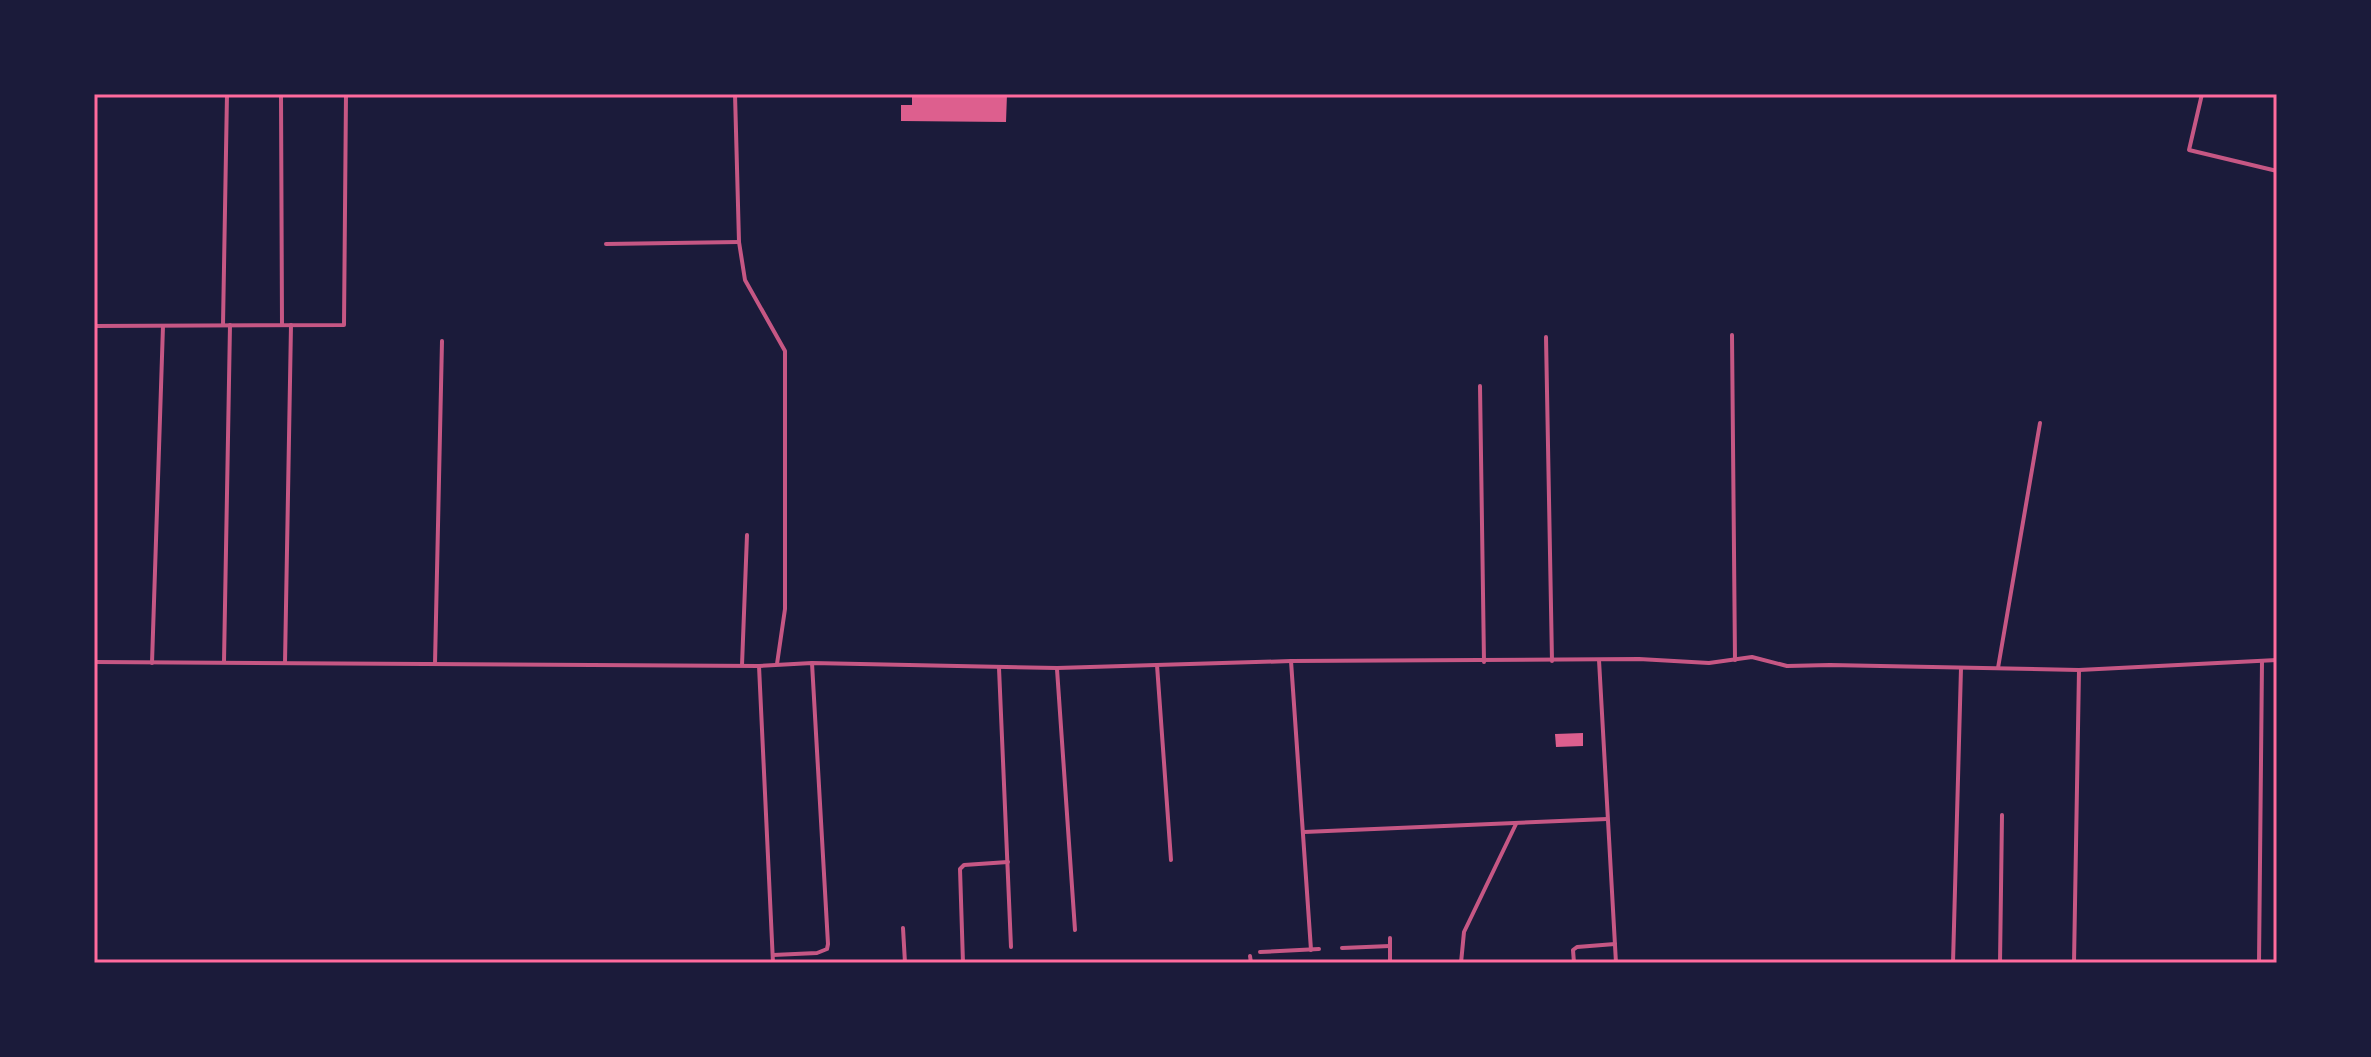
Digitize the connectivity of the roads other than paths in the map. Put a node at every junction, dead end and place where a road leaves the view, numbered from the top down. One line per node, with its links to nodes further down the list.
1 (227, 94): 10 (street)
2 (281, 94): 9 (street)
3 (346, 94): 12 (street)
4 (735, 94): 7 (street)
5 (2202, 94): 6 (street)
6 (2277, 171)
7 (739, 242): 8 (street); 34 (street)
8 (606, 244)
9 (282, 324): 11 (street); 12 (street)
10 (223, 325): 11 (street); 14 (street)
11 (230, 325): 30 (street)
12 (291, 325): 31 (street)
13 (94, 326): 14 (street)
14 (163, 326): 29 (street)
15 (1732, 335): 22 (street)
16 (1546, 337): 25 (street)
17 (442, 341): 33 (street)
18 (1480, 386): 28 (street)
19 (2040, 423): 41 (street)
20 (747, 535): 35 (street)
21 (1599, 660): 22 (street); 25 (street); 44 (street)
22 (1735, 660): 40 (street)
23 (2277, 660): 26 (street)
24 (1291, 661): 28 (street); 36 (street); 46 (street)
25 (1552, 661): 28 (street)
26 (2262, 661): 42 (street); 72 (street)
27 (94, 662): 29 (street)
28 (1484, 662)
29 (152, 663): 30 (street)
30 (224, 663): 31 (street)
31 (285, 663): 33 (street)
32 (812, 663): 34 (street); 38 (street); 59 (street)
33 (435, 664): 35 (street)
34 (777, 664): 37 (street)
35 (742, 665): 37 (street)
36 (1157, 665): 39 (street); 47 (street)
37 (759, 666): 59 (street)
38 (999, 668): 39 (street); 48 (street)
39 (1057, 668): 50 (street)
40 (1961, 668): 41 (street); 69 (street)
41 (1998, 668): 42 (street)
42 (2079, 670): 71 (street)
43 (2002, 815): 70 (street)
44 (1607, 819): 45 (street); 52 (street)
45 (1516, 824): 46 (street); 66 (street)
46 (1304, 832): 57 (street)
47 (1171, 860)
48 (1008, 862): 54 (street); 63 (street)
49 (903, 928): 62 (street)
50 (1075, 930)
51 (1390, 938): 53 (street)
52 (1615, 944): 67 (street); 68 (street)
53 (1390, 946): 55 (street); 65 (street)
54 (1011, 947)
55 (1342, 948)
56 (1319, 949): 57 (street)
57 (1311, 950): 58 (street)
58 (1260, 952)
59 (773, 955): 61 (street)
60 (1250, 956): 64 (street)
61 (773, 963)
62 (905, 963)
63 (963, 963)
64 (1251, 963)
65 (1390, 963)
66 (1461, 963)
67 (1574, 963)
68 (1616, 963)
69 (1953, 963)
70 (2000, 963)
71 (2074, 963)
72 (2259, 963)

